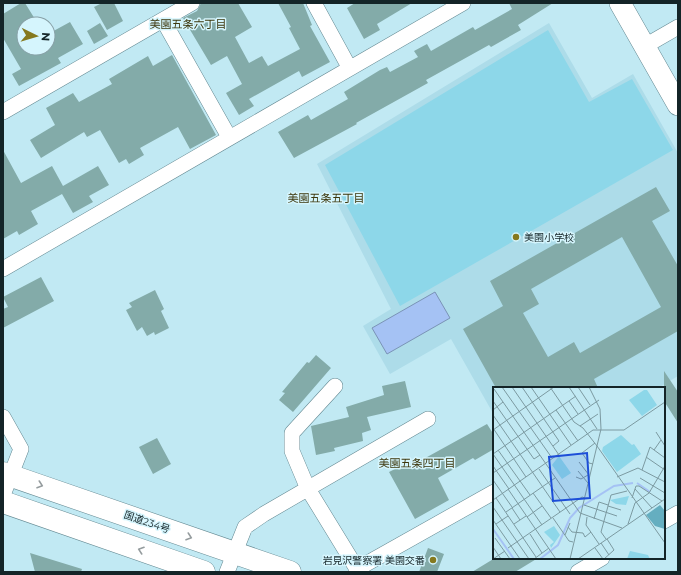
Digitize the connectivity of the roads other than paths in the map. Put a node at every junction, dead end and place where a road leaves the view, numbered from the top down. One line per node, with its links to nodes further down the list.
1 (192, 3): 5 (street)
2 (314, 3): 8 (street)
3 (463, 3): 8 (street)
4 (620, 3): 7 (street)
5 (163, 20): 10 (street); 11 (street)
6 (678, 27): 7 (street)
7 (645, 46): 9 (street)
8 (349, 67): 11 (street)
9 (678, 105)
10 (3, 112)
11 (229, 137): 12 (street)
12 (3, 269)
13 (335, 386): 17 (street)
14 (3, 417): 16 (street)
15 (428, 419): 17 (street)
16 (7, 474): 19 (street); 24 (highway, 国道234号, one-way to 24)
17 (308, 489): 24 (street); 25 (street)
18 (493, 493): 25 (street)
19 (3, 495)
20 (3, 502): 26 (highway, one-way to 20)
21 (678, 513): 22 (street)
22 (665, 520)
23 (600, 559): 28 (street)
24 (231, 562): 27 (highway, 国道234号)
25 (356, 571)
26 (204, 572)
27 (290, 572)
28 (578, 572)

